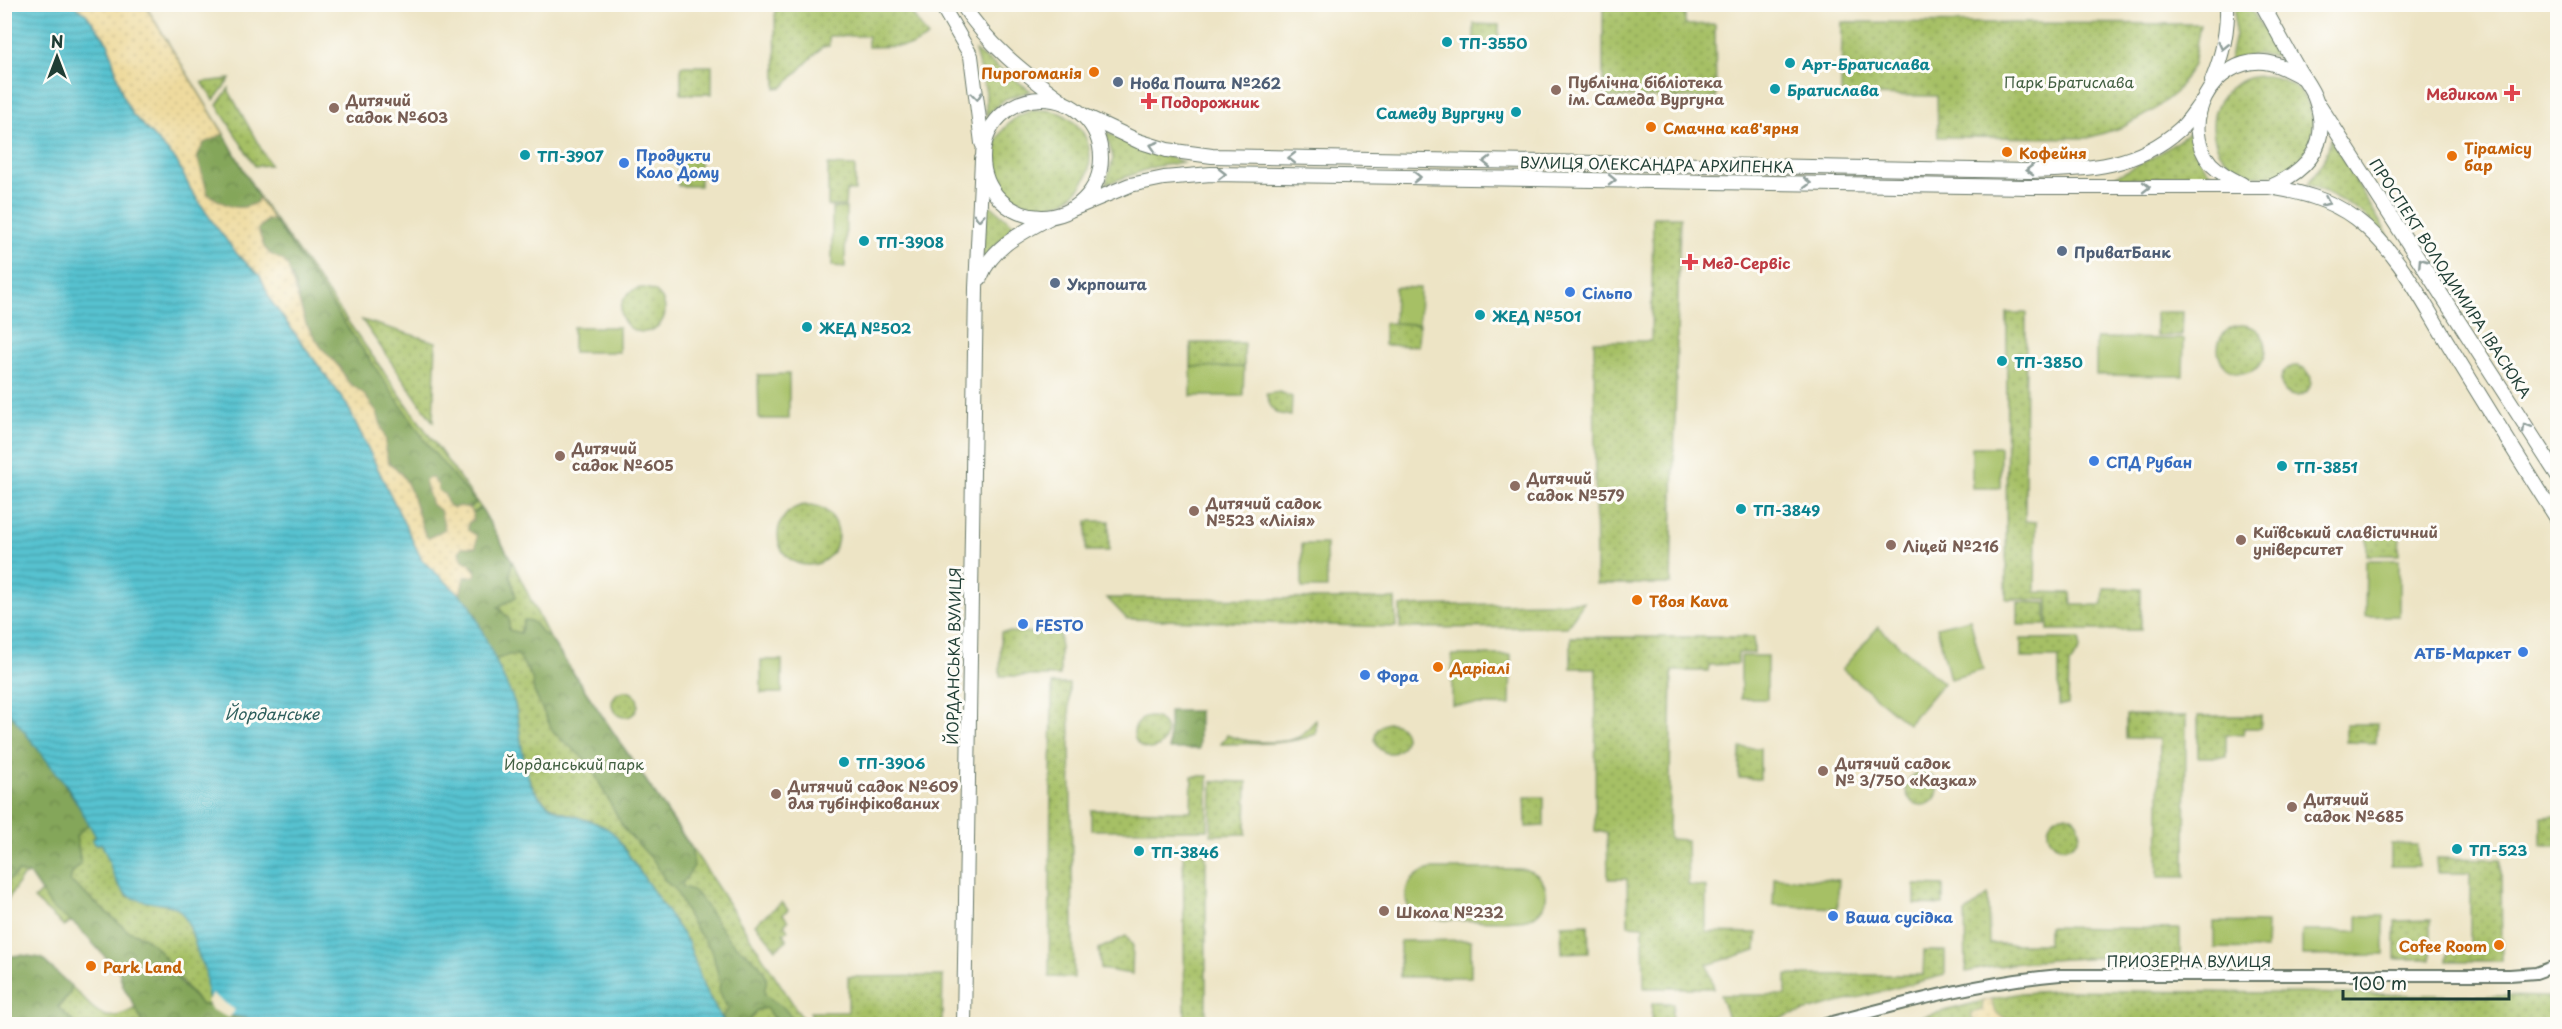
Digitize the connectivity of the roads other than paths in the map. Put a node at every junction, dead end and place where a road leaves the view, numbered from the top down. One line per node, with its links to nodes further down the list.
1 (940, 4): 11 (main road, ЙОРДАНСЬКА ВУЛИЦЯ, one-way to 11)
2 (962, 4): 8 (main road)
3 (2227, 4): 6 (main road, one-way to 6)
4 (2262, 4): 5 (main road)
5 (2302, 77): 6 (main road); 7 (main road)
6 (2211, 86): 9 (main road)
7 (2316, 99): 13 (main road); 17 (main road, ПРОСПЕКТ ВОЛОДИМИРА ІВАСЮКА, one-way to 7)
8 (1065, 103): 10 (main road); 11 (main road)
9 (2200, 104): 10 (main road, ВУЛИЦЯ ОЛЕКСАНДРА АРХИПЕНКА, one-way to 10); 12 (main road)
10 (1083, 115): 14 (main road)
11 (983, 153): 15 (main road); 16 (main road, ЙОРДАНСЬКА ВУЛИЦЯ, one-way to 16)
12 (2248, 187): 13 (main road); 14 (main road, ВУЛИЦЯ ОЛЕКСАНДРА АРХИПЕНКА, one-way to 12)
13 (2270, 187): 18 (main road, one-way to 18)
14 (1072, 209): 15 (main road)
15 (1052, 216): 16 (main road, ЙОРДАНСЬКА ВУЛИЦЯ)
16 (976, 288): 20 (main road, ЙОРДАНСЬКА ВУЛИЦЯ)
17 (2558, 476)
18 (2558, 520)
19 (2558, 965): 21 (street, ПРИОЗЕРНА ВУЛИЦЯ)
20 (964, 1024)
21 (1825, 1024)

